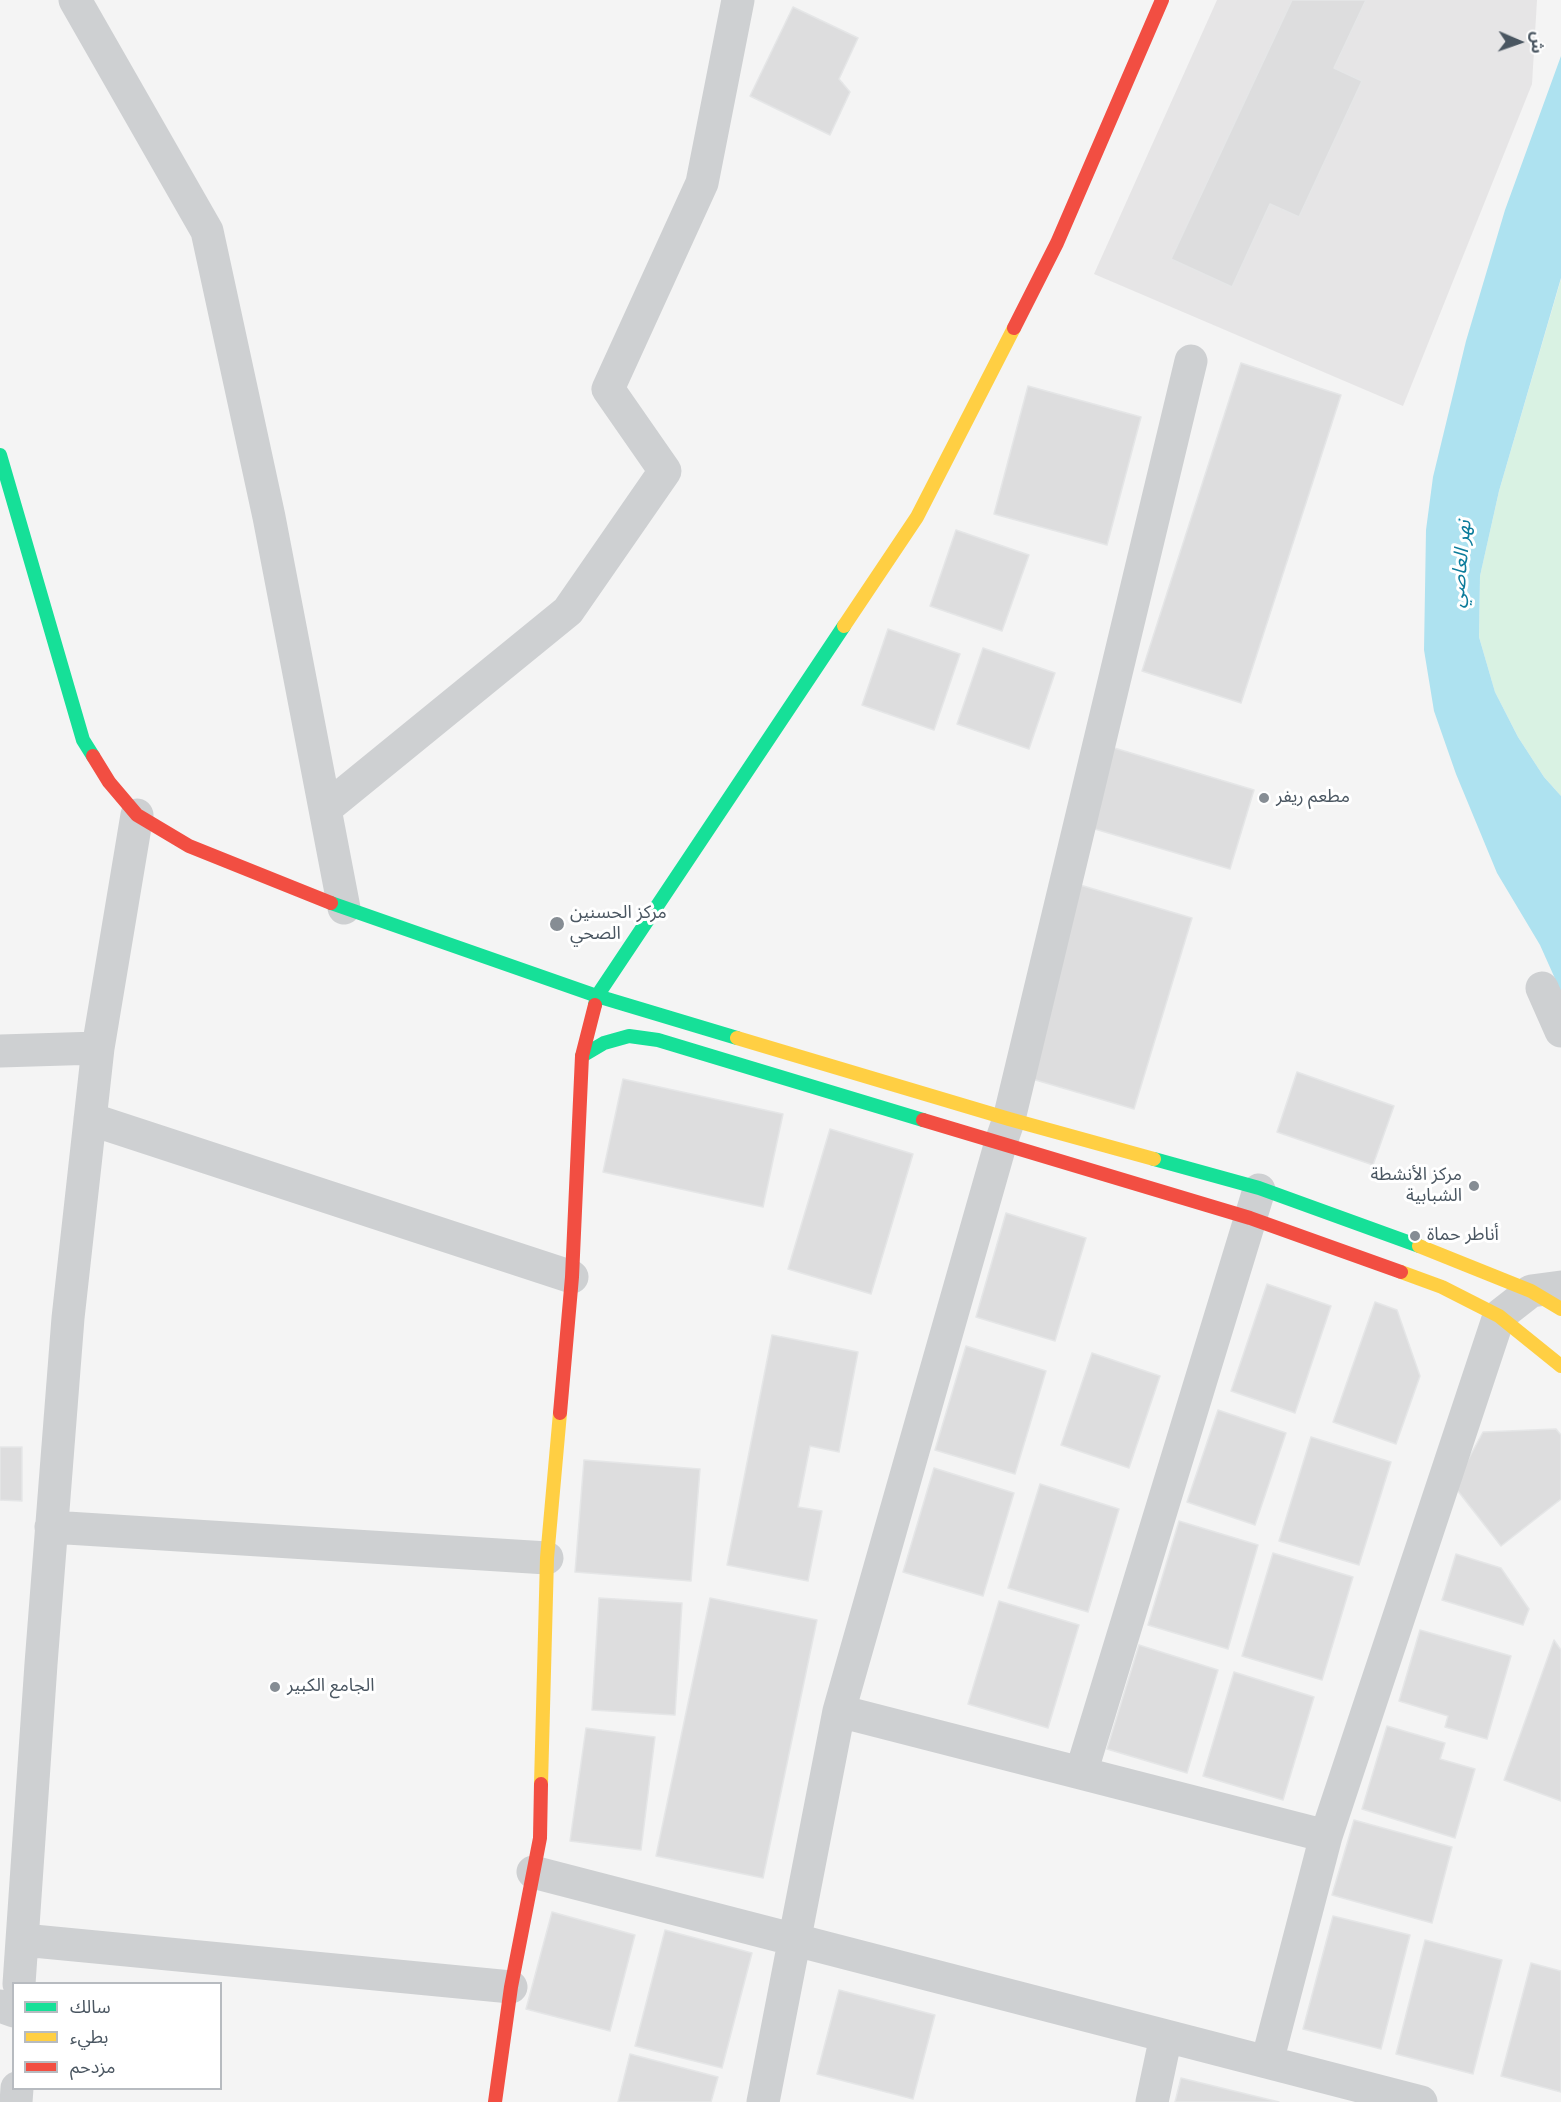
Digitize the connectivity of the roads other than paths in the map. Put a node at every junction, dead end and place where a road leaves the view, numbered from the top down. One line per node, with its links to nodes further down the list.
1 (75, 0): 6 (street)
2 (738, 0): 6 (street)
3 (1162, 0): 10 (main road)
4 (1191, 361): 16 (street)
5 (0, 455): 7 (main road)
6 (325, 809): 8 (street)
7 (137, 815): 8 (main road); 12 (street)
8 (344, 908): 10 (main road)
9 (1542, 988): 11 (street)
10 (597, 996): 14 (main road); 16 (main road)
11 (1561, 1031)
12 (98, 1048): 13 (street); 15 (street)
13 (0, 1051)
14 (582, 1056): 16 (main road); 18 (main road)
15 (90, 1119): 18 (street); 23 (street)
16 (1005, 1131): 17 (main road); 17 (main road); 25 (street)
17 (1255, 1203): 19 (main road); 21 (main road); 26 (street)
18 (572, 1277): 24 (main road)
19 (1546, 1289): 20 (main road); 21 (street)
20 (1561, 1310)
21 (1499, 1316): 22 (main road); 27 (street)
22 (1561, 1366)
23 (51, 1527): 24 (street); 28 (street)
24 (547, 1558): 29 (main road)
25 (839, 1711): 26 (street); 31 (street)
26 (1081, 1773): 27 (street)
27 (1326, 1836): 35 (street)
28 (14, 1839): 30 (street)
29 (533, 1872): 31 (street); 33 (main road)
30 (22, 1940): 32 (street); 33 (street)
31 (795, 1940): 34 (street); 37 (street)
32 (20, 1982)
33 (511, 1987): 36 (main road)
34 (1166, 2036): 35 (street); 38 (street)
35 (1267, 2062): 39 (street)
36 (495, 2102)
37 (763, 2102)
38 (1152, 2102)
39 (1421, 2102)

